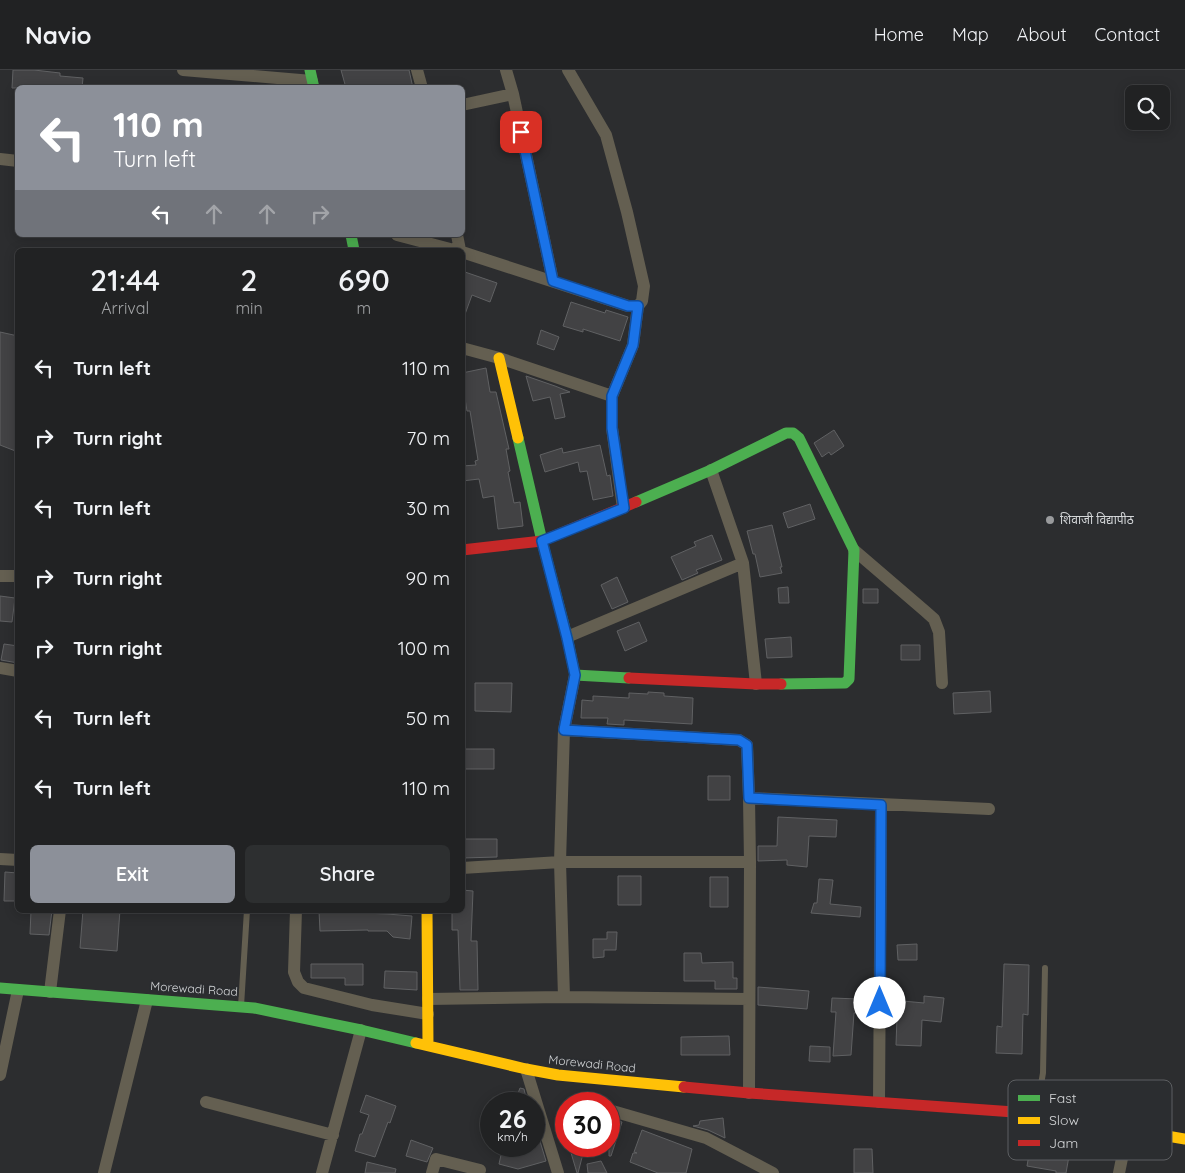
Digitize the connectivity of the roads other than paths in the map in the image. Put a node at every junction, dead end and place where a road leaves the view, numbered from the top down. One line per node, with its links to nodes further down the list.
1 (183, 70): 5 (street)
2 (417, 70): 6 (street)
3 (506, 70): 7 (street)
4 (568, 70): 15 (street)
5 (312, 79)
6 (421, 85)
7 (513, 94): 8 (street); 14 (street)
8 (465, 104)
9 (0, 159): 10 (street)
10 (15, 161)
11 (405, 237): 12 (street)
12 (446, 248)
13 (465, 252): 14 (street)
14 (553, 281): 15 (street)
15 (638, 306): 18 (street)
16 (465, 349): 17 (street)
17 (499, 358): 18 (street); 21 (street)
18 (612, 396): 20 (street)
19 (711, 470): 20 (street); 23 (street); 24 (street)
20 (624, 508): 21 (street)
21 (542, 541): 22 (street); 27 (street)
22 (465, 550)
23 (854, 550): 31 (street); 32 (street)
24 (743, 564): 27 (street); 32 (street)
25 (0, 576): 26 (street)
26 (15, 576)
27 (567, 638): 30 (street)
28 (0, 668): 29 (street)
29 (15, 670)
30 (575, 675): 32 (street); 33 (street)
31 (942, 683)
32 (756, 684)
33 (564, 730): 34 (street); 39 (street)
34 (749, 798): 35 (street); 40 (street)
35 (881, 805): 36 (street); 63 (street)
36 (989, 809)
37 (0, 859): 38 (street)
38 (15, 860)
39 (560, 862): 40 (street); 41 (street); 50 (street)
40 (750, 862): 52 (street)
41 (465, 868)
42 (60, 913): 49 (street)
43 (247, 913): 54 (lane)
44 (296, 913): 55 (street)
45 (427, 913): 51 (street)
46 (1045, 968): 60 (lane)
47 (0, 988): 48 (street, Morewadi Road)
48 (18, 990): 49 (street, Morewadi Road); 59 (street)
49 (50, 992): 53 (street, Morewadi Road)
50 (564, 998): 51 (street); 52 (street)
51 (428, 999): 55 (street)
52 (749, 999): 61 (street)
53 (147, 1000): 54 (street, Morewadi Road); 71 (street)
54 (241, 1007): 56 (street, Morewadi Road)
55 (428, 1014): 57 (street)
56 (361, 1030): 57 (street, Morewadi Road); 66 (street)
57 (428, 1045): 58 (street, Morewadi Road)
58 (526, 1069): 61 (street, Morewadi Road); 74 (street)
59 (0, 1075)
60 (1042, 1080)
61 (749, 1093): 63 (street, Morewadi Road)
62 (206, 1102): 66 (street)
63 (879, 1102): 64 (street, Morewadi Road)
64 (1008, 1110)
65 (620, 1113): 75 (street)
66 (333, 1135): 72 (street)
67 (1172, 1137): 68 (street, Morewadi Road)
68 (1185, 1139)
69 (1122, 1160): 76 (street)
70 (480, 1170): 73 (street)
71 (104, 1173)
72 (322, 1173)
73 (432, 1173)
74 (558, 1173)
75 (773, 1173)
76 (1119, 1173)

